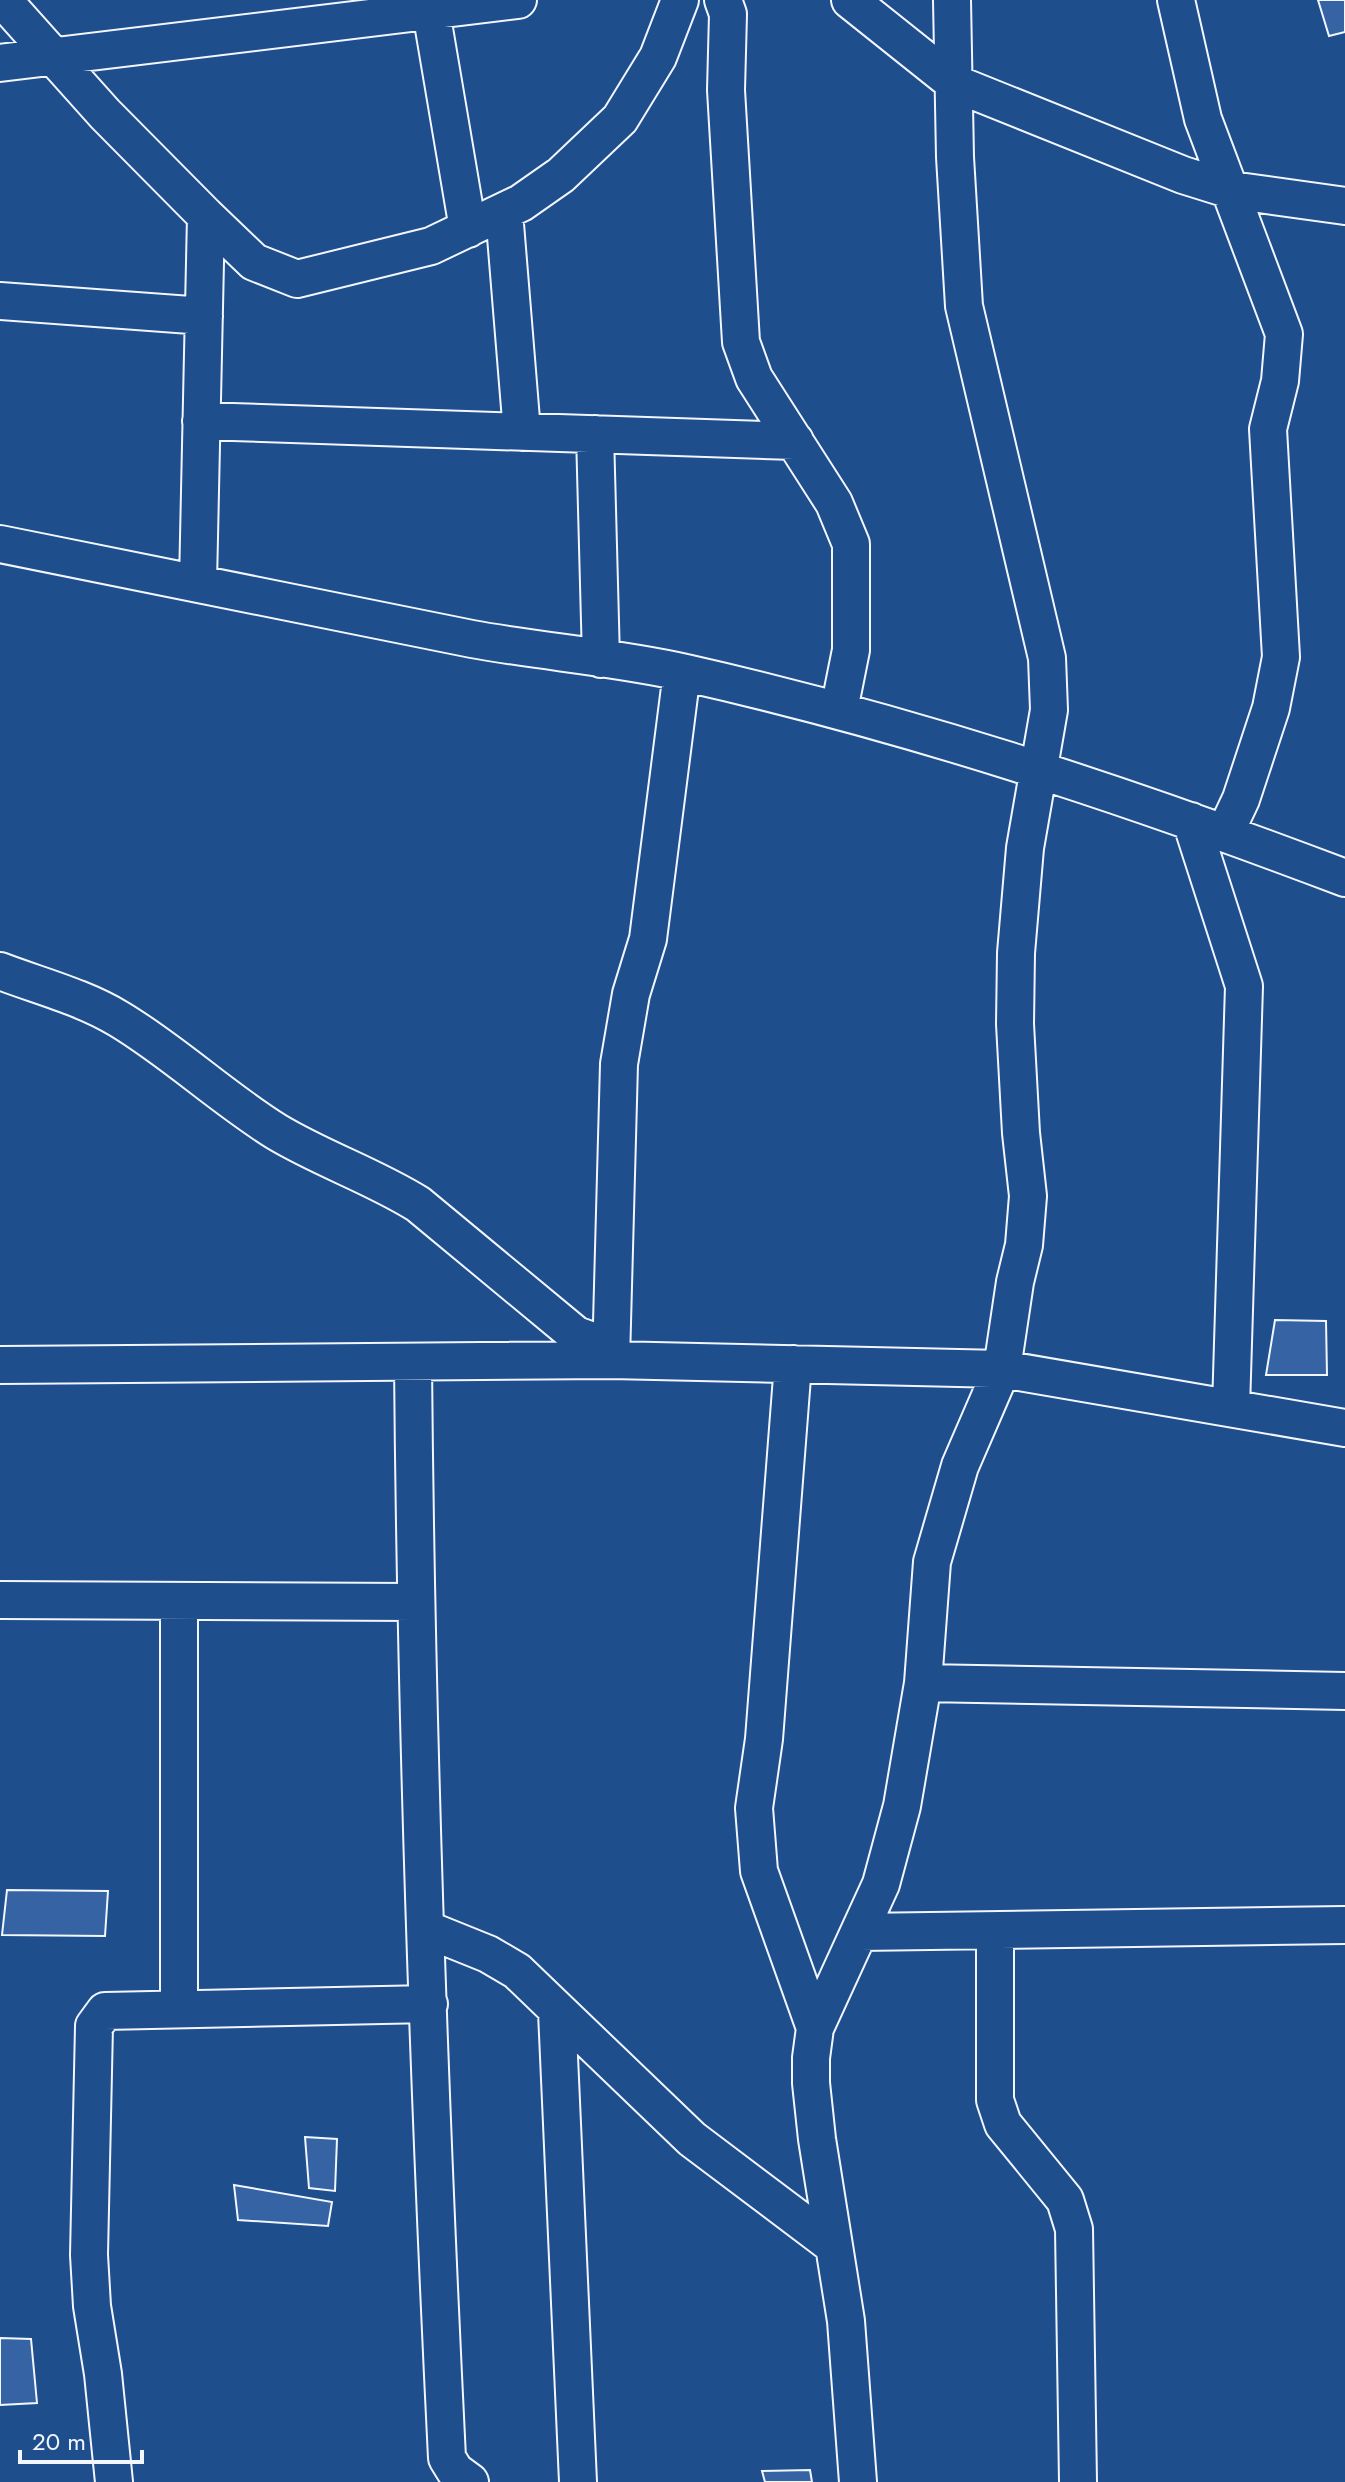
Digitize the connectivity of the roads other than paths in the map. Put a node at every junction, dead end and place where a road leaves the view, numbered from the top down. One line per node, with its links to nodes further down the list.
1 (3, 0): 9 (street)
2 (518, 0): 8 (street)
3 (680, 0): 14 (street)
4 (723, 0): 22 (street)
5 (850, 0): 11 (street)
6 (952, 0): 11 (street)
7 (1176, 0): 12 (street)
8 (431, 11): 9 (street); 16 (street)
9 (56, 57): 10 (street); 15 (street)
10 (0, 63)
11 (954, 83): 12 (street); 28 (street)
12 (1231, 190): 13 (street); 30 (street)
13 (1345, 206)
14 (504, 212): 16 (street); 20 (street)
15 (206, 216): 16 (street); 18 (street)
16 (468, 229)
17 (0, 301): 18 (street)
18 (204, 316): 19 (street)
19 (201, 421): 20 (street); 24 (street)
20 (522, 432): 21 (street)
21 (595, 434): 22 (street); 25 (street)
22 (795, 441): 27 (street)
23 (0, 544): 24 (street)
24 (198, 583): 25 (street)
25 (601, 659): 26 (street)
26 (682, 672): 27 (street); 33 (street)
27 (839, 710): 28 (street)
28 (1039, 768): 29 (street); 37 (street)
29 (1191, 821): 30 (street); 38 (street)
30 (1225, 833): 31 (street)
31 (1345, 878)
32 (0, 971): 33 (street)
33 (612, 1354): 34 (street); 35 (street)
34 (413, 1362): 36 (street); 42 (street)
35 (793, 1364): 37 (street); 52 (street)
36 (0, 1365)
37 (1002, 1369): 38 (street); 43 (street)
38 (1231, 1408): 39 (street)
39 (1345, 1428)
40 (0, 1600): 41 (street)
41 (179, 1601): 42 (street); 50 (street)
42 (415, 1602): 46 (street)
43 (923, 1683): 44 (street); 48 (street)
44 (1345, 1691)
45 (1345, 1925): 47 (street)
46 (426, 1929): 49 (street); 51 (street)
47 (995, 1931): 48 (street); 58 (street)
48 (860, 1932): 52 (street)
49 (429, 2004): 50 (street); 55 (street)
50 (179, 2008): 54 (street)
51 (557, 2012): 53 (street); 56 (street)
52 (815, 2028): 53 (street)
53 (834, 2246): 57 (street)
54 (114, 2482)
55 (470, 2482)
56 (578, 2482)
57 (858, 2482)
58 (1078, 2482)

